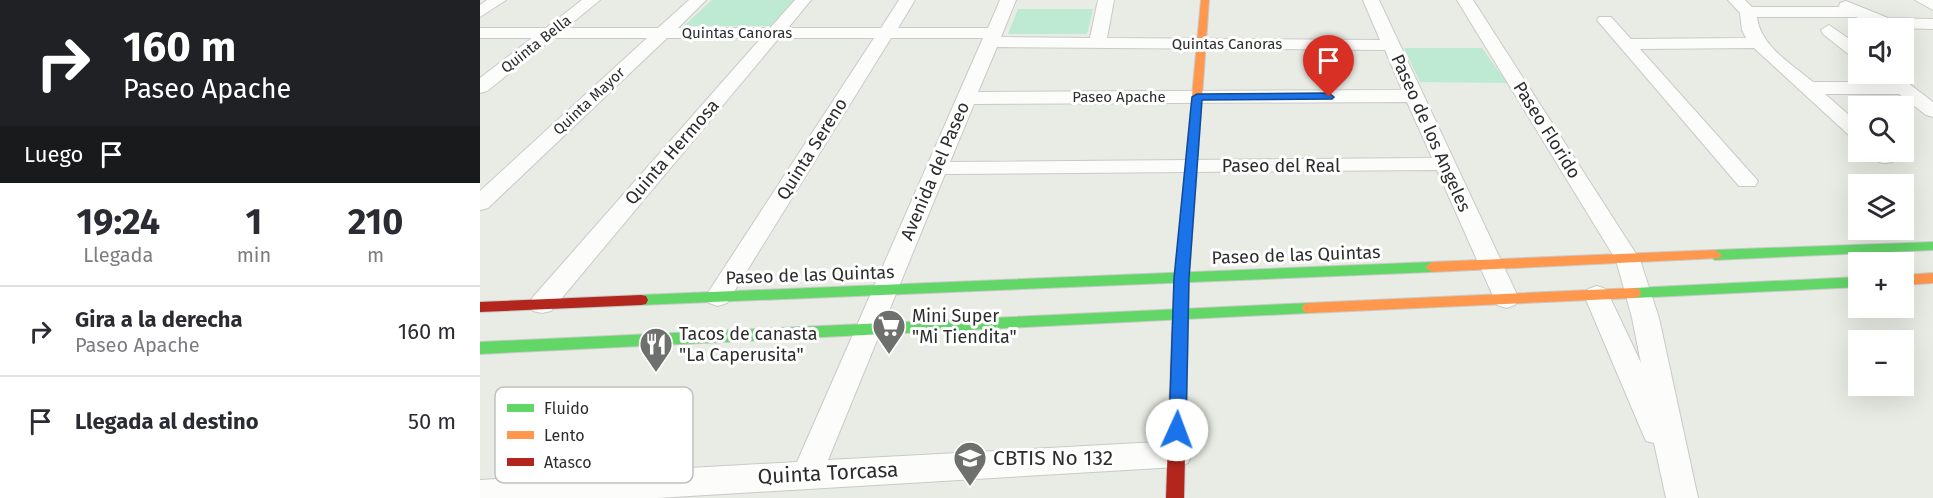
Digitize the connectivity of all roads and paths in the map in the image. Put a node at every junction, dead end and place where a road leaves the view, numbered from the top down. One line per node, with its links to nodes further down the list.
1 (498, 0): 15 (street)
2 (592, 0): 24 (street, Quinta Bella)
3 (698, 0): 25 (street, Quinta Mayor)
4 (803, 0): 26 (street, Quinta Hermosa)
5 (907, 0): 27 (street, Quinta Sereno)
6 (1008, 0): 28 (street, Avenida del Paseo)
7 (1106, 0): 29 (street)
8 (1205, 0): 30 (main road)
9 (1371, 0): 34 (street, Paseo de los Angeles)
10 (1466, 0): 51 (street, Paseo Florido)
11 (1840, 0): 16 (street)
12 (1923, 0): 13 (street)
13 (1933, 5)
14 (1742, 6): 16 (street); 31 (street)
15 (480, 12)
16 (1858, 12): 17 (street)
17 (1880, 18)
18 (1605, 20): 33 (street)
19 (1933, 24): 20 (street)
20 (1914, 25)
21 (1830, 30): 35 (street)
22 (1914, 30): 32 (street)
23 (480, 33): 24 (street, Quintas Canoras)
24 (550, 33): 25 (street, Quintas Canoras); 37 (street, Quinta Bella)
25 (662, 33): 26 (street, Quintas Canoras); 49 (street, Quinta Mayor)
26 (774, 33): 27 (street, Quintas Canoras); 62 (street, Quinta Hermosa)
27 (886, 33): 28 (street, Quintas Canoras); 60 (street, Quinta Sereno)
28 (992, 38): 29 (street, Quintas Canoras); 42 (street, Avenida del Paseo)
29 (1097, 43): 30 (street, Quintas Canoras)
30 (1202, 43): 34 (street, Quintas Canoras); 41 (main road)
31 (1758, 43): 33 (street); 38 (street)
32 (1933, 43)
33 (1626, 44): 48 (street)
34 (1391, 45): 40 (street, Paseo de los Angeles)
35 (1848, 45)
36 (1898, 84): 39 (street)
37 (480, 87)
38 (1809, 88): 39 (street); 44 (street)
39 (1903, 88): 43 (street)
40 (1416, 96): 41 (street, Paseo Apache); 45 (street, Paseo de los Angeles)
41 (1197, 97): 42 (street, Paseo Apache); 46 (main road)
42 (966, 98): 47 (street, Avenida del Paseo)
43 (1933, 111)
44 (1848, 124)
45 (1446, 164): 46 (street, Paseo del Real); 52 (street, Paseo de los Angeles)
46 (1191, 166): 47 (street, Paseo del Real); 53 (main road)
47 (936, 168): 57 (street, Avenida del Paseo)
48 (1747, 181)
49 (480, 203)
50 (1933, 246): 51 (main road, Paseo de las Quintas)
51 (1628, 260): 52 (main road, Paseo de las Quintas); 58 (street, Paseo Florido)
52 (1491, 266): 53 (main road, Paseo de las Quintas); 61 (street, Paseo de los Angeles)
53 (1182, 278): 57 (main road, Paseo de las Quintas); 64 (main road)
54 (1933, 278): 55 (main road)
55 (1914, 279)
56 (1848, 283): 58 (main road)
57 (884, 290): 60 (main road, Paseo de las Quintas); 65 (street, Avenida del Paseo)
58 (1640, 293): 59 (main road); 68 (street, Paseo Florido)
59 (1597, 295): 61 (main road); 68 (street)
60 (718, 297): 62 (main road, Paseo de las Quintas)
61 (1506, 299): 64 (main road)
62 (542, 304): 63 (main road, Paseo de las Quintas)
63 (480, 307)
64 (1181, 314): 65 (main road); 67 (main road)
65 (868, 329): 66 (main road); 69 (street, Avenida del Paseo)
66 (480, 348)
67 (1177, 454): 69 (street, Quinta Torcasa); 73 (main road)
68 (1672, 466): 74 (street)
69 (807, 474): 70 (street, Quinta Torcasa)
70 (693, 481)
71 (660, 483): 72 (street, Quinta Torcasa)
72 (480, 494)
73 (1175, 498)
74 (1682, 498)

